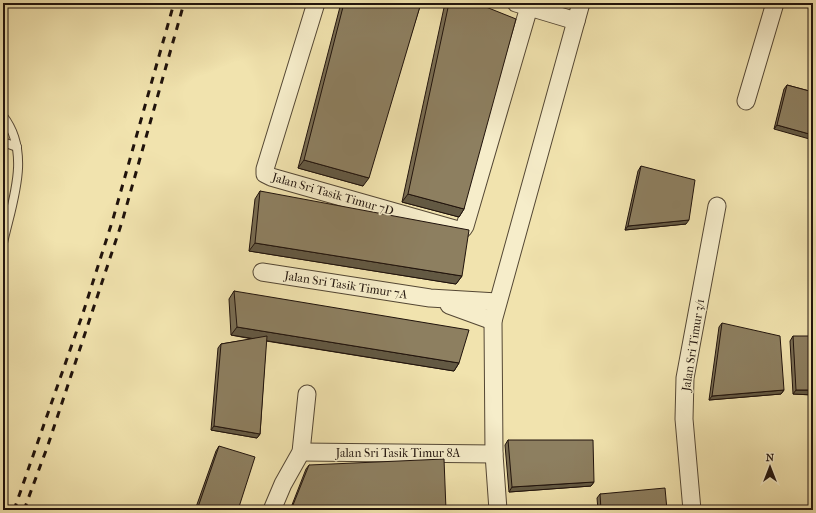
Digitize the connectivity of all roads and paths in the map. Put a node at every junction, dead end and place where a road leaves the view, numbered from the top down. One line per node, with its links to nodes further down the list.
1 (316, 3): 4 (street, Jalan Sri Tasik Timur 7D)
2 (581, 3): 5 (street)
3 (775, 3): 6 (street)
4 (522, 5): 5 (street)
5 (576, 21): 14 (street)
6 (746, 101)
7 (3, 116): 9 (lane)
8 (3, 142): 9 (lane)
9 (17, 147): 11 (lane)
10 (717, 206): 21 (street, Jalan Sri Timur 3/1)
11 (3, 243)
12 (262, 272): 13 (street, Jalan Sri Tasik Timur 7A)
13 (430, 298): 14 (street); 15 (street)
14 (497, 302): 15 (street)
15 (493, 321): 18 (street)
16 (307, 394): 17 (street)
17 (301, 452): 18 (street, Jalan Sri Tasik Timur 8A); 19 (street)
18 (494, 454): 20 (street)
19 (272, 510)
20 (498, 510)
21 (692, 510)

